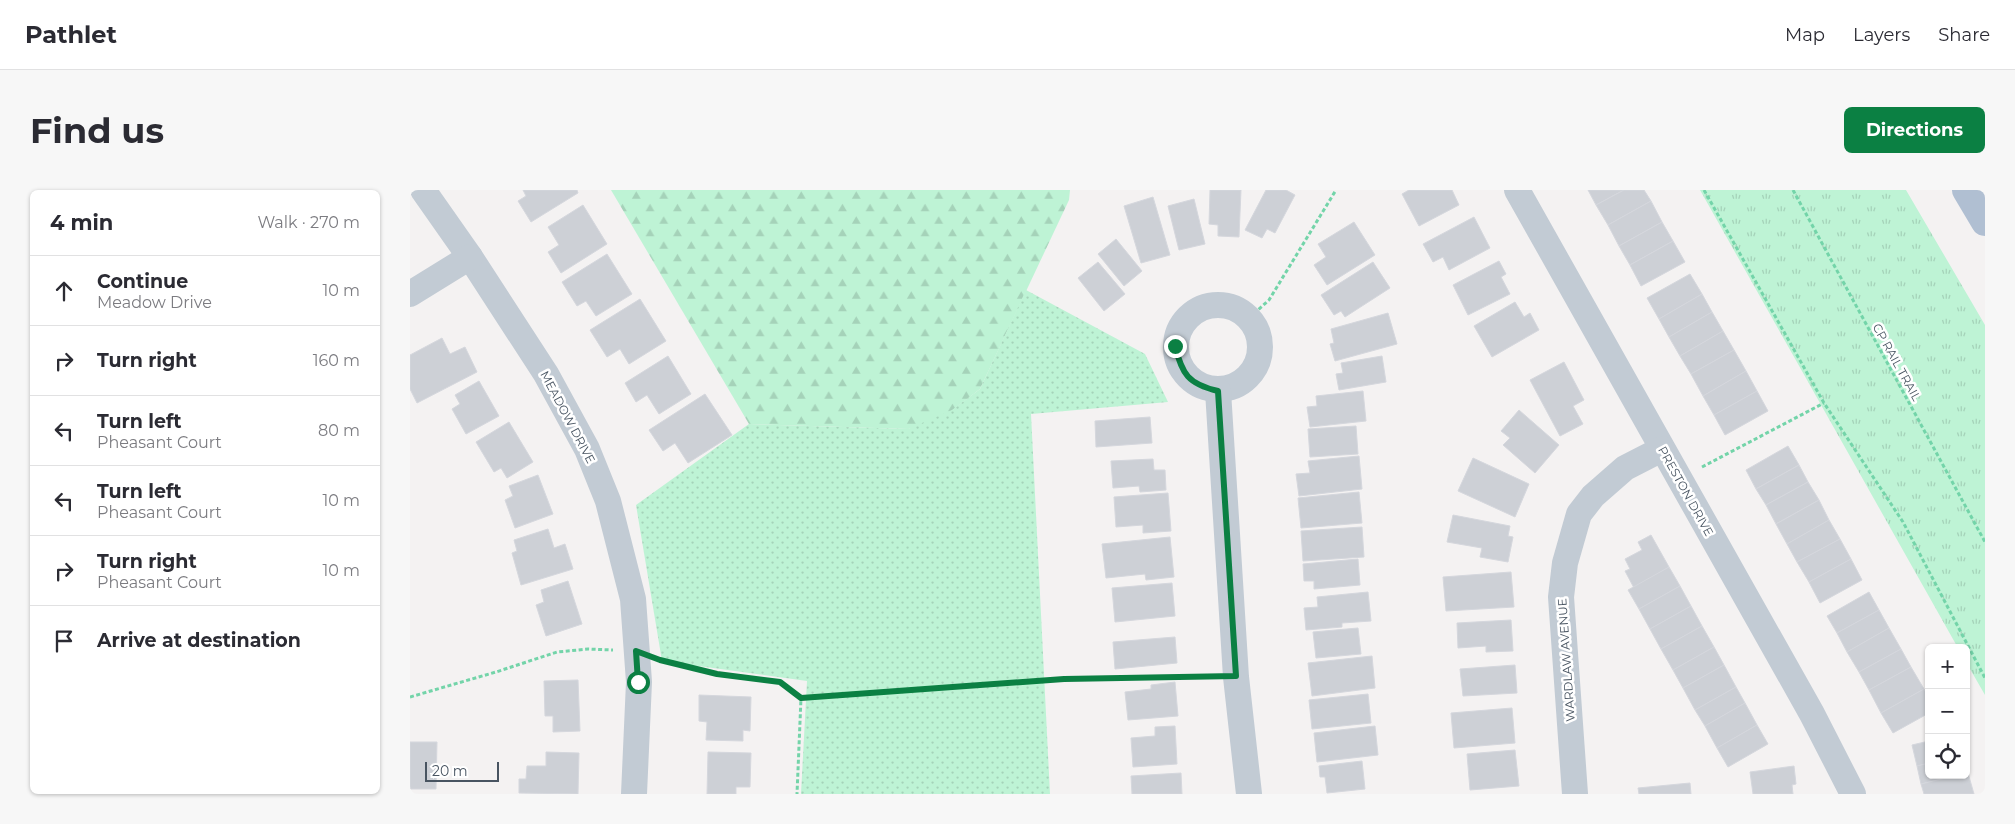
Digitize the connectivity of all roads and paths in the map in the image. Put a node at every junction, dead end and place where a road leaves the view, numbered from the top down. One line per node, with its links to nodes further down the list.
1 (423, 190): 8 (street, MEADOW DRIVE)
2 (1336, 190): 10 (path)
3 (1517, 190): 13 (street, PRESTON DRIVE)
4 (1704, 190): 12 (path)
5 (1793, 190): 15 (path, CP RAIL TRAIL)
6 (1966, 190): 7 (main road)
7 (1985, 222)
8 (470, 257): 9 (street); 16 (street, MEADOW DRIVE)
9 (410, 294)
10 (1249, 318): 11 (street); 11 (street)
11 (1218, 391): 17 (street)
12 (1824, 403): 14 (path); 18 (path)
13 (1662, 449): 14 (street, PRESTON DRIVE); 24 (street, WARDLAW AVENUE)
14 (1679, 479): 25 (street, PRESTON DRIVE)
15 (1985, 542)
16 (636, 651): 19 (path); 20 (path); 21 (street, MEADOW DRIVE)
17 (1236, 676): 20 (path); 23 (street)
18 (1985, 678)
19 (410, 697)
20 (801, 698): 22 (path)
21 (634, 794)
22 (797, 794)
23 (1249, 794)
24 (1575, 794)
25 (1853, 794)

